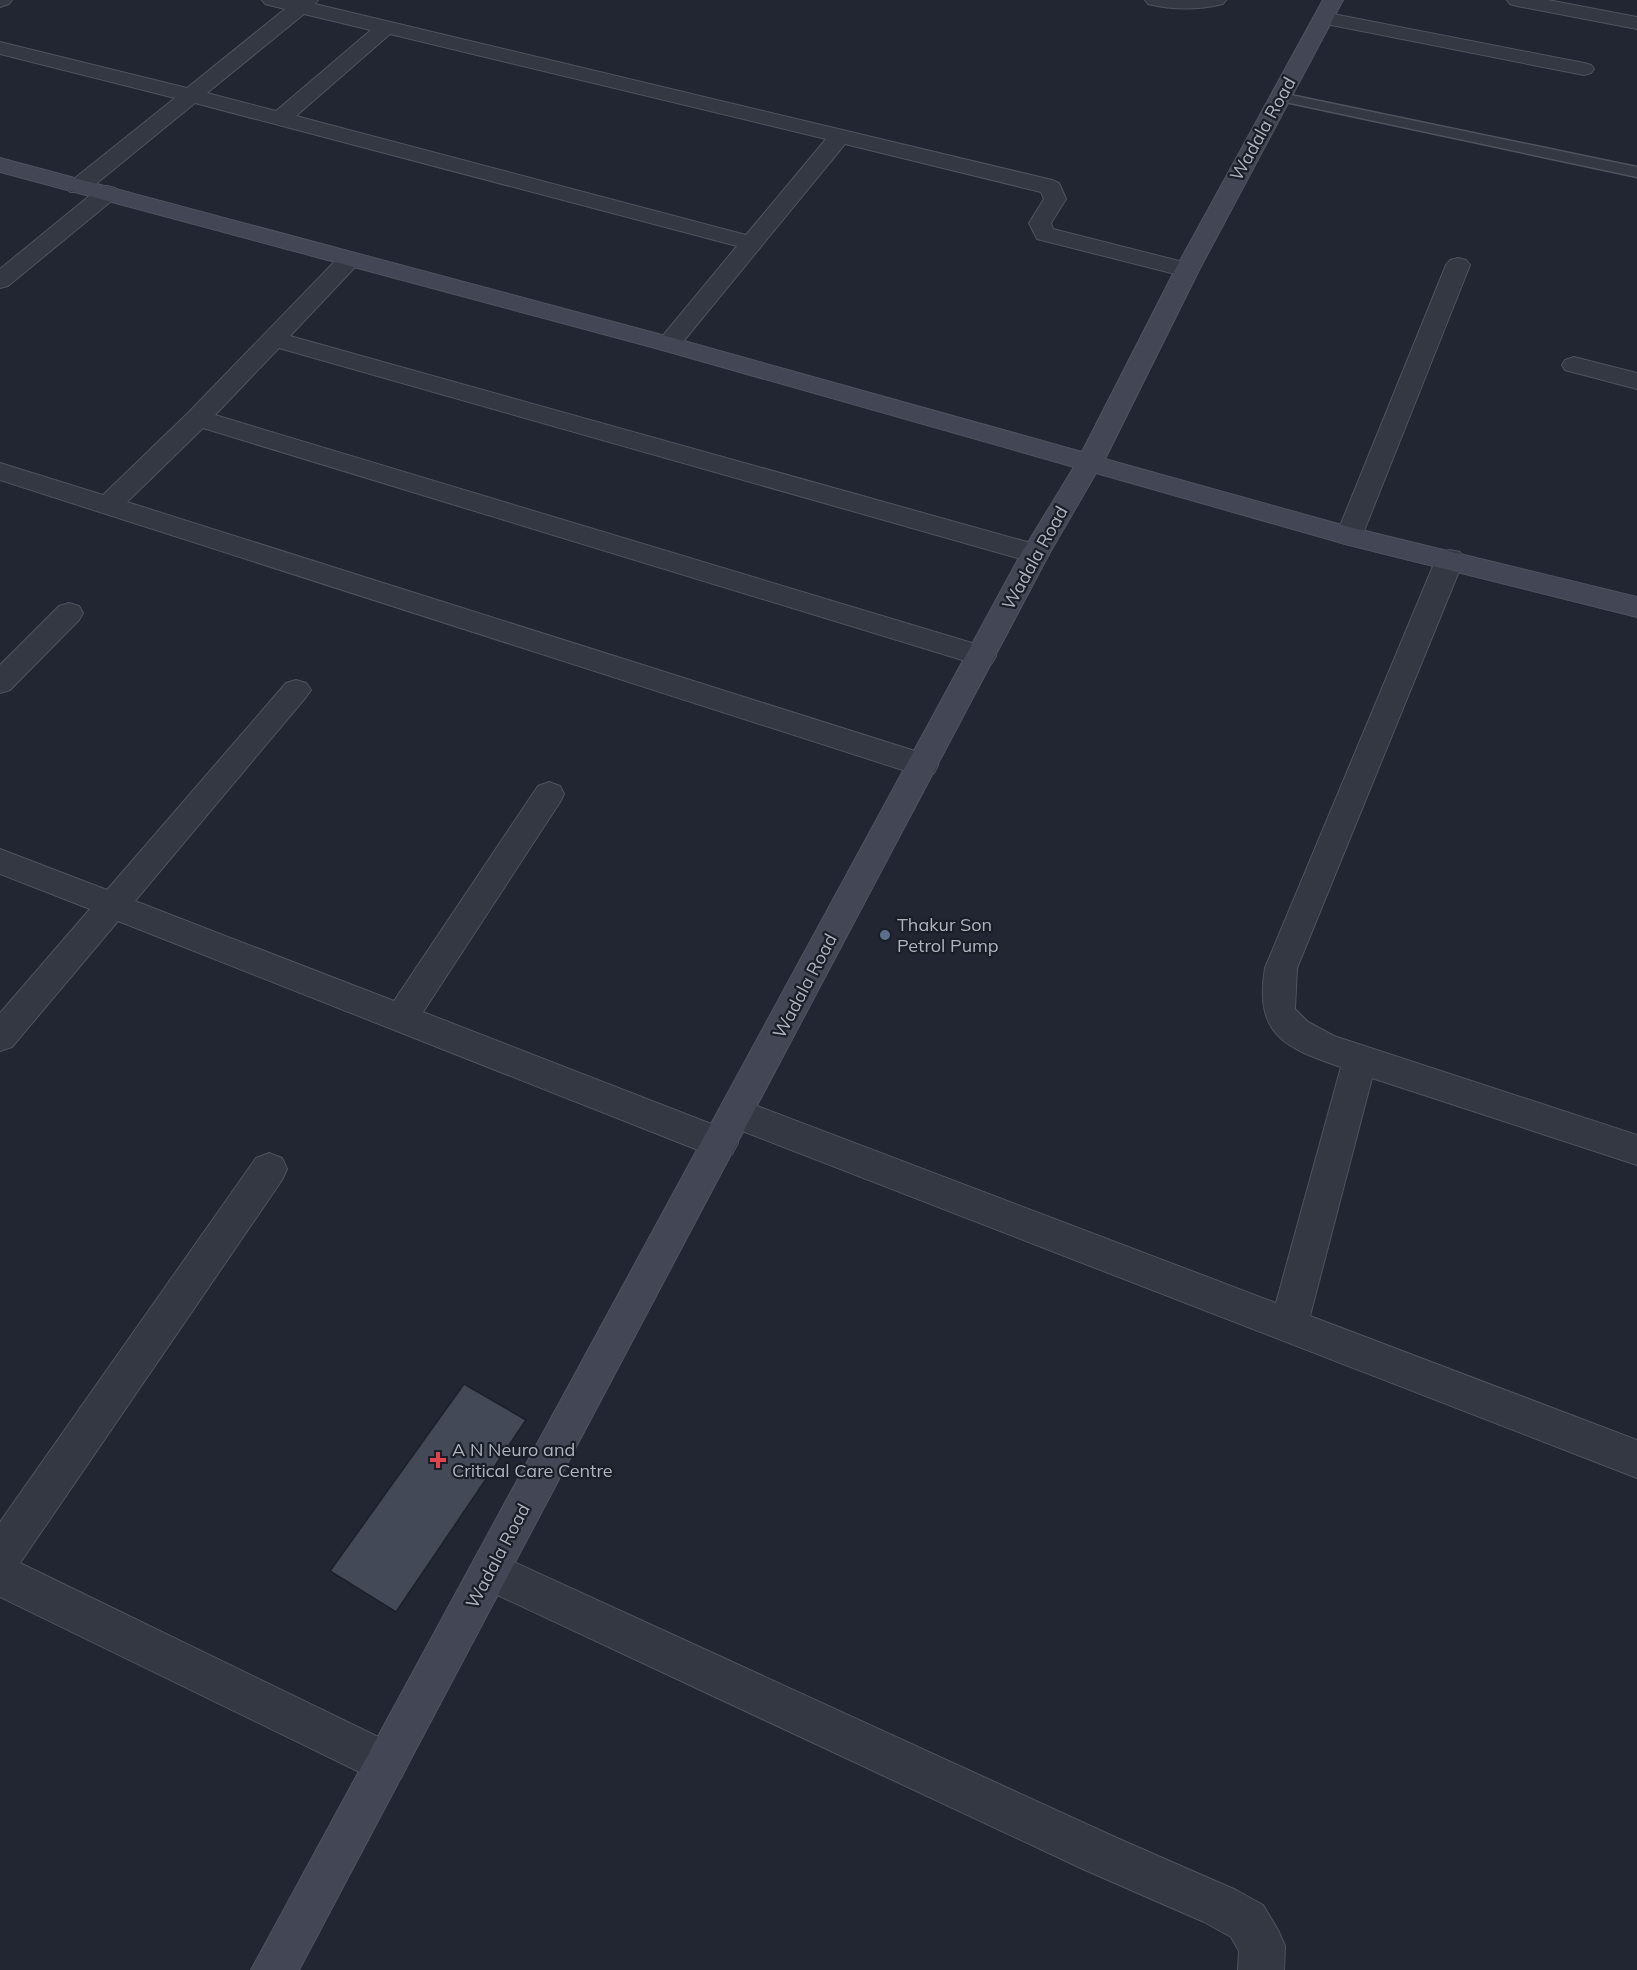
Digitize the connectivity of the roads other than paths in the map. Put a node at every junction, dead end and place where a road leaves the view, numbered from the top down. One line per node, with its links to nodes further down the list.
1 (272, 0): 5 (street)
2 (1155, 0): 3 (street)
3 (1216, 0)
4 (1517, 0): 7 (street)
5 (304, 3): 9 (street); 12 (street)
6 (1328, 9): 11 (street); 13 (street, Wadala Road)
7 (1606, 9): 8 (street)
8 (1637, 23)
9 (386, 27): 14 (street); 15 (street)
10 (0, 48): 12 (street)
11 (1584, 69)
12 (190, 95): 14 (street); 18 (street)
13 (1281, 97): 17 (lane); 23 (street, Wadala Road)
14 (280, 119): 20 (street)
15 (841, 135): 20 (street); 23 (street)
16 (0, 165): 18 (street)
17 (1637, 172)
18 (78, 187): 19 (street)
19 (107, 193): 21 (street); 24 (street)
20 (750, 243): 26 (street)
21 (349, 260): 25 (street); 26 (street)
22 (1458, 265): 33 (street)
23 (1187, 270): 30 (street, Wadala Road)
24 (0, 281)
25 (275, 339): 29 (street); 34 (street)
26 (668, 344): 30 (street)
27 (1574, 365): 28 (street)
28 (1637, 381)
29 (198, 418): 32 (street); 38 (street)
30 (1089, 464): 33 (street); 34 (street, Wadala Road)
31 (0, 471): 32 (street)
32 (107, 506): 41 (street)
33 (1349, 536): 35 (street)
34 (1035, 554): 38 (street, Wadala Road)
35 (1450, 559): 36 (street); 47 (street)
36 (1637, 608)
37 (69, 614): 39 (street)
38 (982, 656): 41 (street, Wadala Road)
39 (0, 683)
40 (296, 690): 44 (street)
41 (923, 765): 48 (street, Wadala Road)
42 (549, 795): 45 (street)
43 (0, 861): 44 (street)
44 (111, 905): 45 (street); 46 (street)
45 (401, 1018): 48 (street)
46 (0, 1037)
47 (1360, 1059): 49 (street); 51 (street)
48 (728, 1128): 51 (street); 54 (street, Wadala Road)
49 (1637, 1150)
50 (269, 1169): 53 (street)
51 (1289, 1325): 52 (street)
52 (1637, 1460)
53 (0, 1557)
54 (490, 1571): 56 (street, Wadala Road); 58 (street)
55 (0, 1575): 56 (street)
56 (386, 1763): 57 (street, Wadala Road)
57 (274, 1970)
58 (1261, 1970)

